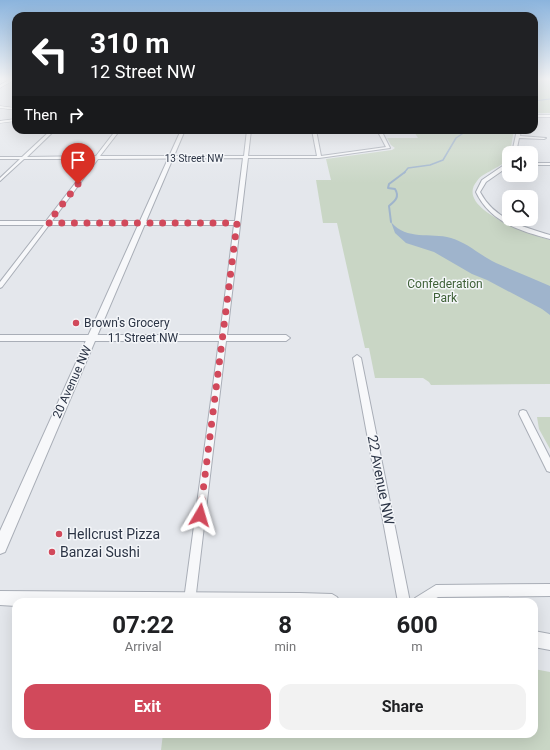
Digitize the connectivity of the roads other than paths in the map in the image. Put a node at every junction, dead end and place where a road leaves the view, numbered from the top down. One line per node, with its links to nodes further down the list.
1 (12, 115): 4 (main road)
2 (538, 116): 3 (main road)
3 (550, 116)
4 (0, 117)
5 (12, 120): 6 (main road)
6 (0, 122)
7 (49, 134): 19 (street)
8 (115, 134): 20 (street)
9 (182, 134): 21 (street, 20 Avenue NW)
10 (248, 134): 22 (street)
11 (315, 134): 17 (street)
12 (381, 134): 17 (street, 13 Street NW)
13 (518, 134): 14 (street)
14 (518, 137): 15 (street); 16 (street)
15 (544, 138)
16 (516, 146)
17 (319, 157): 22 (street, 13 Street NW)
18 (0, 158): 19 (street, 13 Street NW)
19 (24, 158): 20 (street, 13 Street NW); 26 (street)
20 (97, 158): 21 (street, 13 Street NW); 28 (street)
21 (171, 158): 22 (street, 13 Street NW); 29 (street, 20 Avenue NW)
22 (245, 158): 30 (street)
23 (538, 164): 24 (street)
24 (550, 164)
25 (502, 169): 31 (street)
26 (0, 180)
27 (0, 223): 28 (street)
28 (48, 223): 29 (street); 32 (street)
29 (142, 223): 30 (street); 34 (street, 20 Avenue NW)
30 (237, 223): 35 (street)
31 (550, 237)
32 (0, 286)
33 (0, 338): 34 (street, 11 Street NW)
34 (92, 338): 35 (street, 11 Street NW); 40 (street, 20 Avenue NW)
35 (223, 338): 36 (street, 11 Street NW); 44 (street)
36 (286, 338)
37 (357, 358): 45 (street, 22 Avenue NW)
38 (522, 414): 39 (street)
39 (550, 468)
40 (0, 547)
41 (550, 590): 46 (street)
42 (0, 598): 43 (street)
43 (12, 598)
44 (190, 598)
45 (403, 598)
46 (425, 598)
47 (538, 640): 48 (street)
48 (550, 642)

